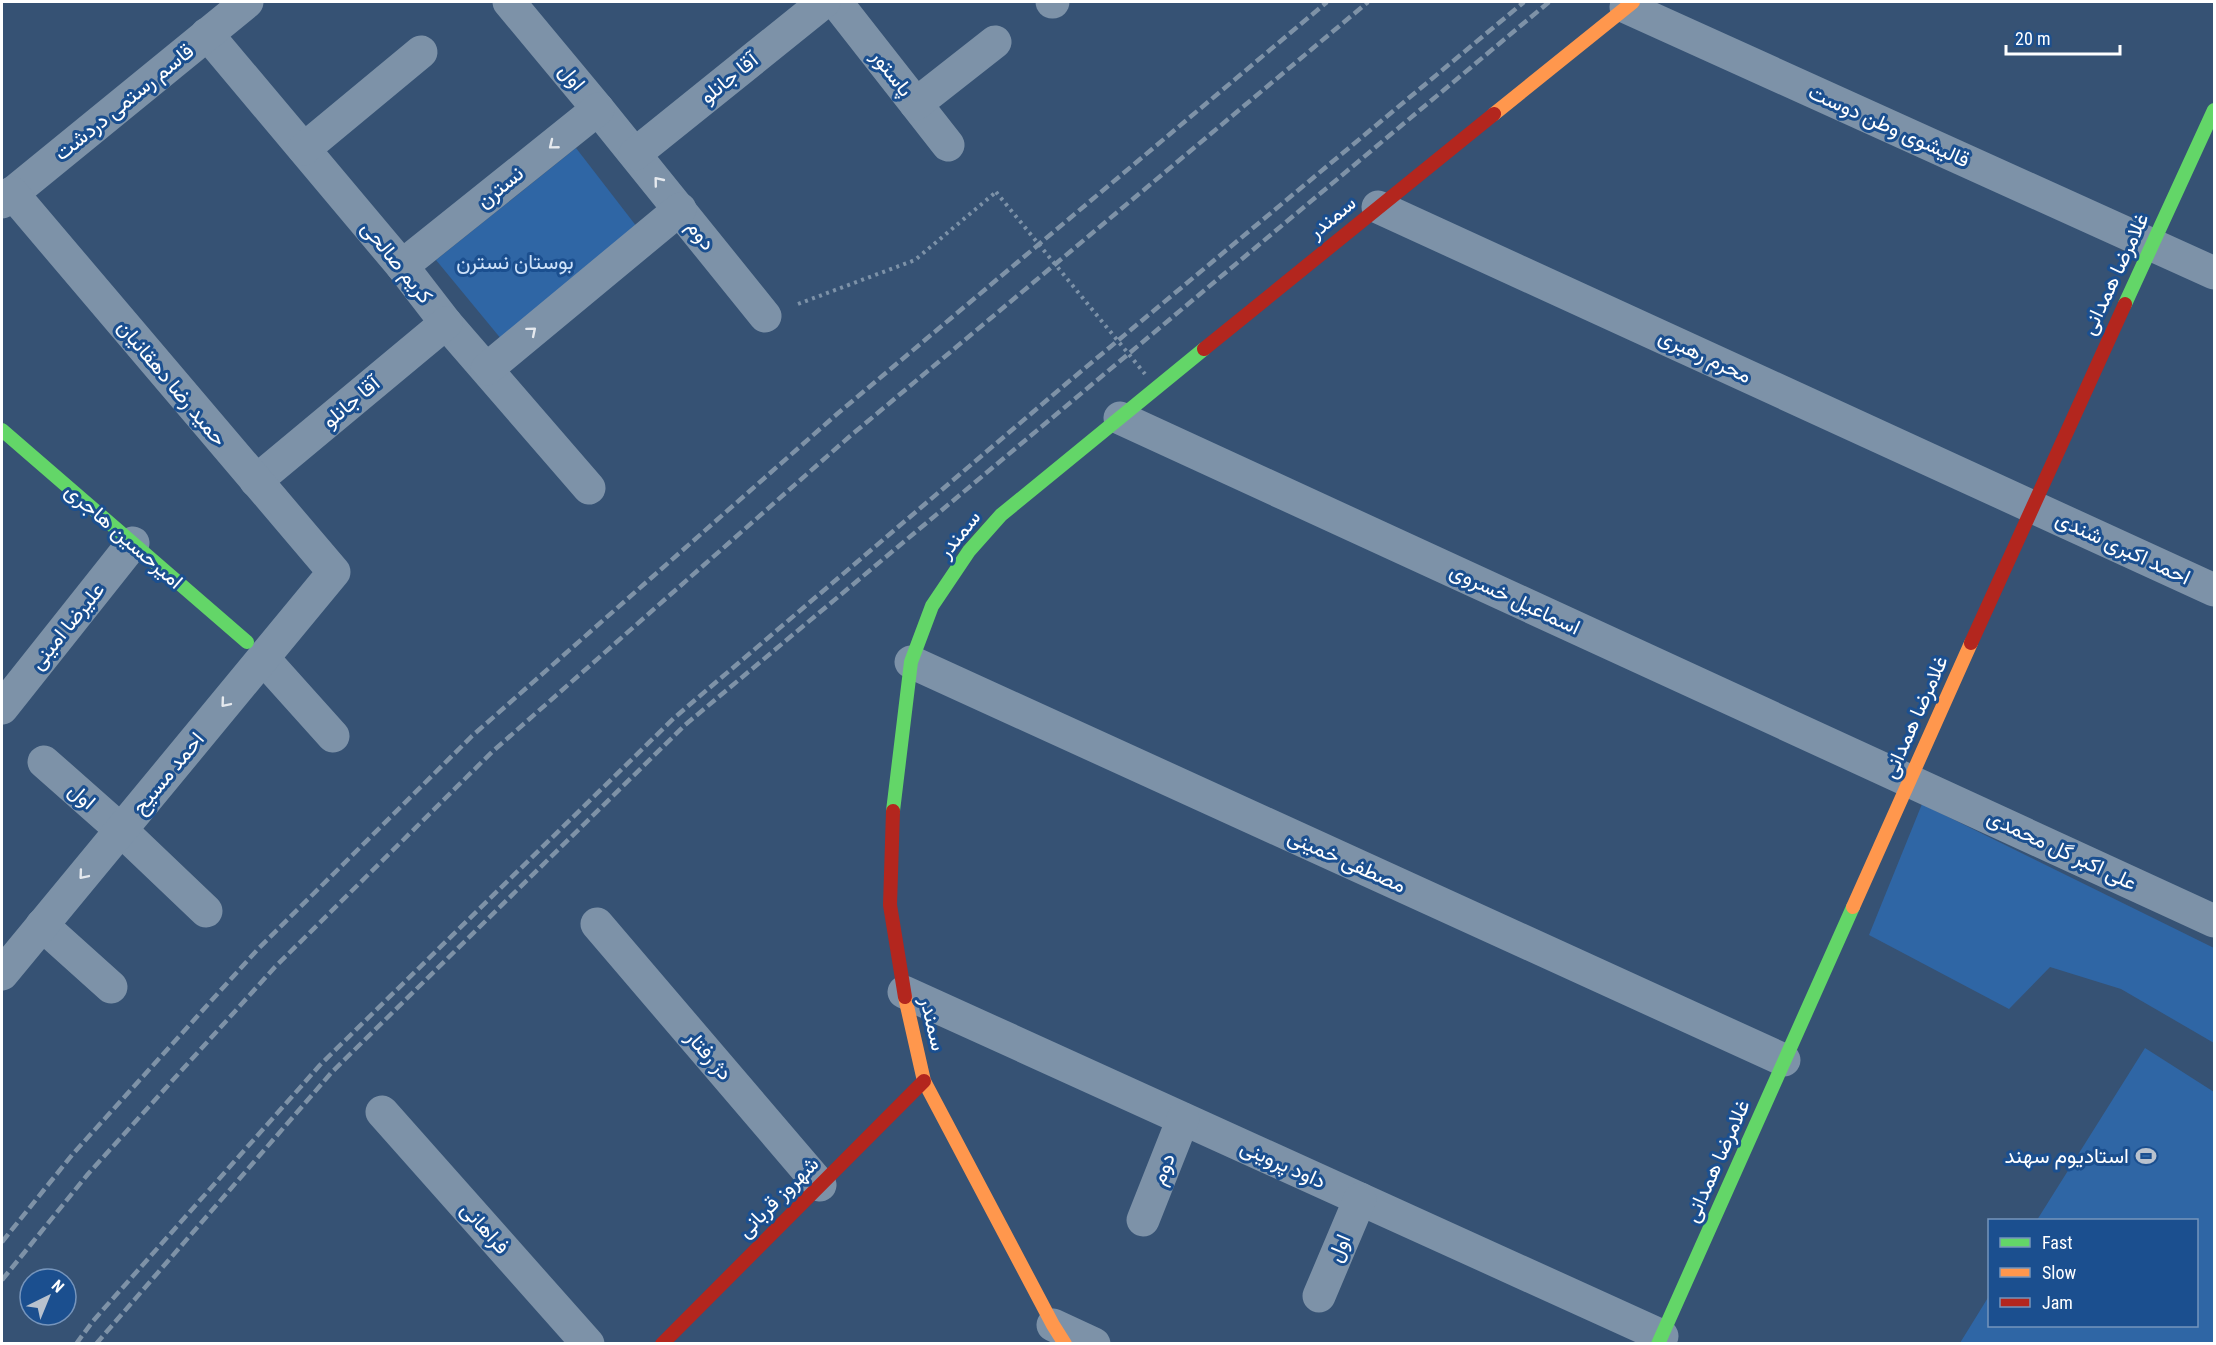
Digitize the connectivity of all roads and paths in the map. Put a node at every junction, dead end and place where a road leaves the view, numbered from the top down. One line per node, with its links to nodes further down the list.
1 (247, 2): 6 (street, قاسم رستمی دردشت)
2 (509, 2): 10 (street, اول)
3 (824, 2): 14 (street, آقا جانلو)
4 (836, 2): 9 (street, پاستور)
5 (1630, 4): 16 (street, سمندر); 18 (street, قالیشوی وطن دوست)
6 (207, 34): 13 (street, کریم صالحی); 15 (street, قاسم رستمی دردشت)
7 (995, 42): 9 (street)
8 (421, 52): 13 (street)
9 (916, 104): 12 (street, پاستور)
10 (598, 108): 14 (street, اول); 19 (street, نسترن, one-way to 19)
11 (2214, 110): 18 (street, غلامرضا همدانی)
12 (948, 145)
13 (304, 149): 19 (street, کریم صالحی)
14 (635, 154): 17 (street, دوم, one-way to 14)
15 (7, 198): 27 (street, حمید رضا دهقانیان)
16 (1378, 207): 25 (street, سمندر); 29 (street, محرم رهبری)
17 (680, 209): 21 (street, دوم); 23 (street, one-way to 17)
18 (2152, 245): 20 (street, قالیشوی وطن دوست); 29 (street, غلامرضا همدانی)
19 (402, 266): 22 (street, کریم صالحی)
20 (2214, 273)
21 (765, 316): 24 (path, bridge)
22 (446, 323): 23 (street, کریم صالحی); 27 (street, آقا جانلو)
23 (487, 369): 28 (street, کریم صالحی)
24 (1145, 374)
25 (1120, 418): 34 (street, سمندر); 38 (street, اسماعیل خسروی)
26 (2, 430): 30 (street, امیرحسین هاجری)
27 (256, 481): 31 (street, حمید رضا دهقانیان)
28 (589, 488)
29 (2032, 506): 32 (street, احمد اکبری شندی); 38 (street, غلامرضا همدانی)
30 (133, 543): 33 (street, امیرحسین هاجری); 35 (street, علیرضا امینی)
31 (334, 572): 33 (street, احمد مسیح)
32 (2214, 590)
33 (255, 650): 36 (street, امیرحسین هاجری); 39 (street, احمد مسیح, one-way to 39)
34 (910, 662): 46 (street, سمندر); 47 (street, مصطفی خمینی)
35 (2, 708)
36 (333, 736)
37 (44, 762): 39 (street, اول)
38 (1909, 780): 41 (street, علی اکبر گل محمدی); 47 (street, غلامرضا همدانی)
39 (121, 830): 40 (street, اول); 43 (street, احمد مسیح, one-way to 43)
40 (206, 911)
41 (2214, 921)
42 (597, 924): 51 (street, دژ رفتار)
43 (42, 925): 44 (street, احمد مسیح); 45 (street)
44 (2, 974)
45 (111, 987)
46 (904, 992): 48 (street, سمندر); 50 (street, داود پروینی)
47 (1784, 1060): 56 (street, غلامرضا همدانی)
48 (924, 1081): 51 (street, شهروز قربانی); 55 (street, سمندر)
49 (382, 1112): 57 (street, فراهانی)
50 (1183, 1119): 52 (street, داود پروینی); 53 (street, دوم)
51 (820, 1185): 58 (street, شهروز قربانی)
52 (1359, 1199): 54 (street, اول); 56 (street, داود پروینی)
53 (1143, 1220)
54 (1319, 1296)
55 (1059, 1334): 59 (street)
56 (1660, 1340)
57 (588, 1344)
58 (662, 1344)
59 (1094, 1344)

